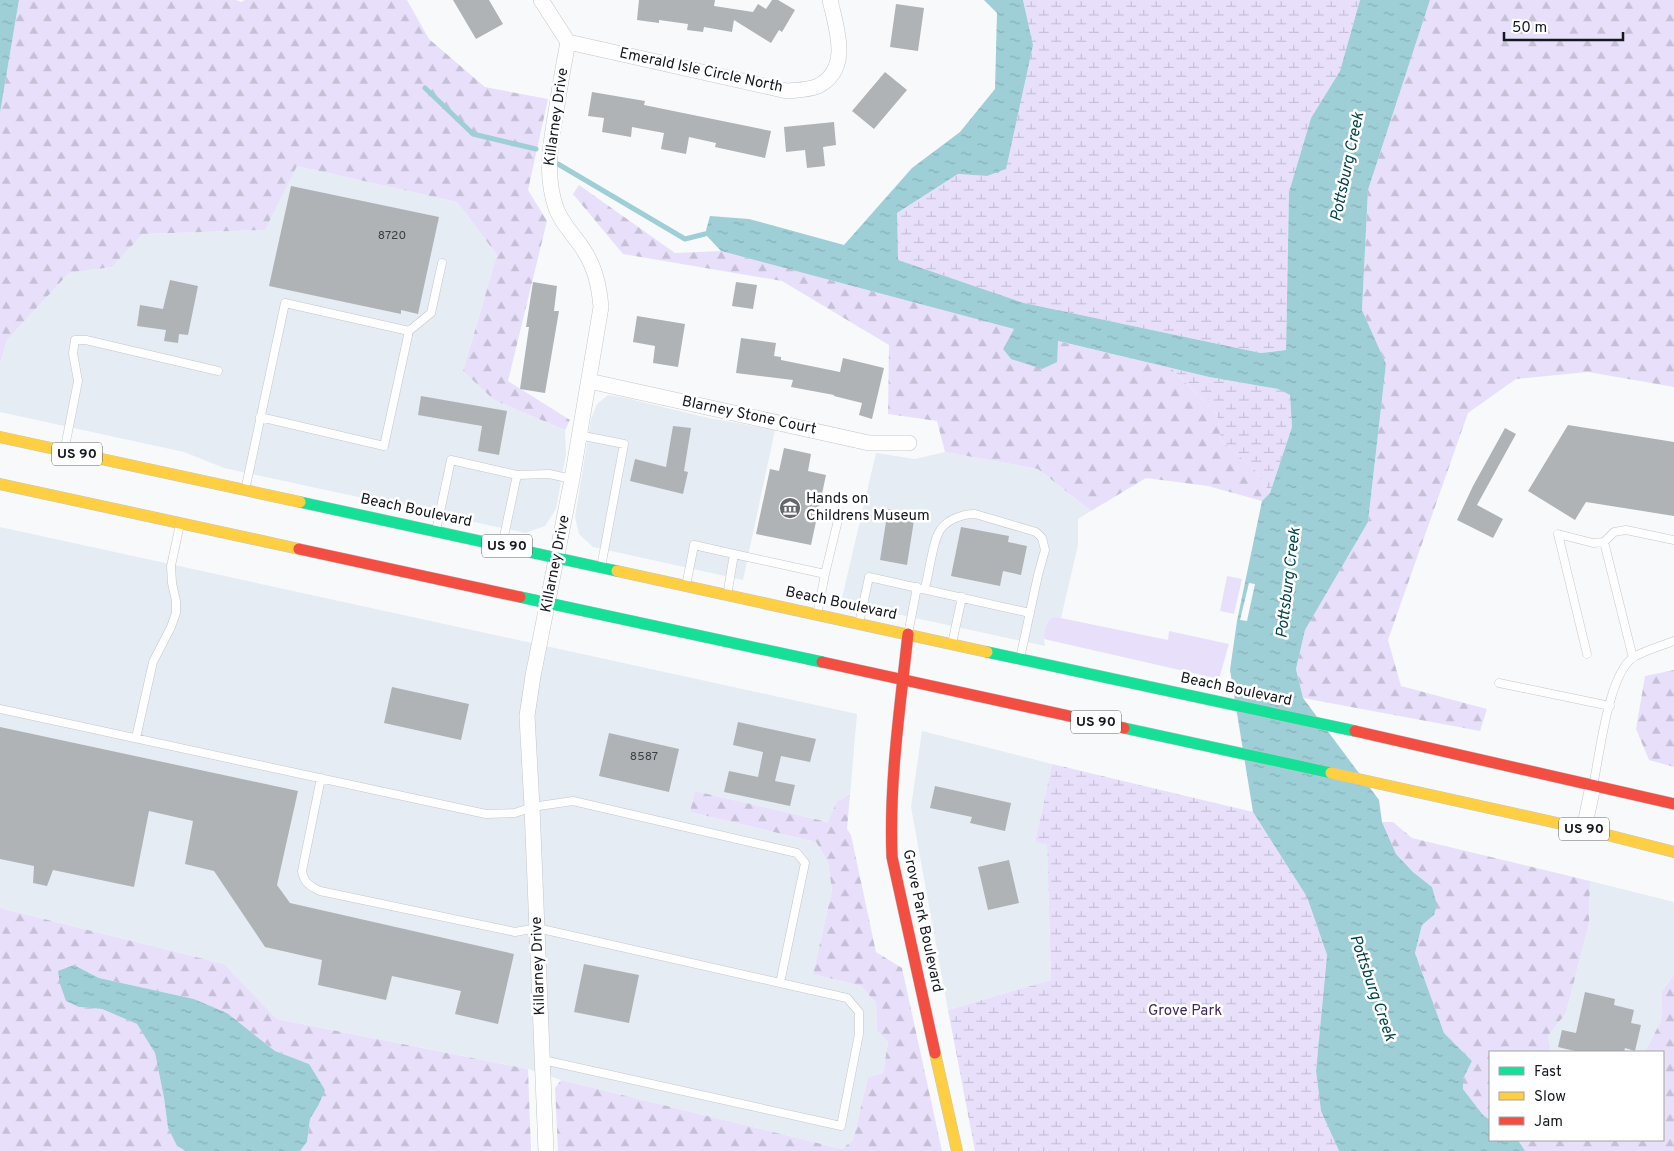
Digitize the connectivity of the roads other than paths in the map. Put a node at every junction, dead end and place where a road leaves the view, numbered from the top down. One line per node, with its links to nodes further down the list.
1 (541, 0): 3 (street)
2 (830, 0): 3 (street, Emerald Isle Circle North)
3 (568, 42): 7 (street, Killarney Drive)
4 (442, 262): 5 (lane)
5 (409, 331): 8 (lane); 8 (lane)
6 (218, 371): 12 (lane)
7 (590, 381): 9 (street, Killarney Drive); 11 (street, Blarney Stone Court)
8 (260, 418): 16 (lane)
9 (579, 435): 14 (street, Killarney Drive); 25 (lane)
10 (0, 437): 12 (main road, Beach Boulevard / US 90)
11 (909, 443)
12 (64, 451): 16 (main road, Beach Boulevard / US 90)
13 (517, 475): 14 (lane); 19 (lane); 22 (lane)
14 (572, 479): 24 (street, Killarney Drive)
15 (0, 484): 18 (main road, US 90)
16 (245, 490): 19 (main road, Beach Boulevard / US 90)
17 (840, 512): 26 (lane)
18 (180, 524): 31 (main road, US 90); 45 (lane)
19 (436, 531): 22 (main road, Beach Boulevard / US 90)
20 (1674, 540): 21 (lane)
21 (1604, 542): 38 (lane); 40 (lane)
22 (502, 545): 24 (main road, Beach Boulevard / US 90)
23 (734, 554): 26 (lane); 27 (lane); 29 (lane)
24 (558, 557): 25 (main road, Beach Boulevard / US 90); 31 (street, Killarney Drive)
25 (600, 567): 27 (main road, Beach Boulevard / US 90)
26 (825, 574): 33 (lane)
27 (686, 585): 29 (main road, Beach Boulevard / US 90)
28 (921, 588): 30 (lane); 32 (lane); 34 (lane); 35 (lane)
29 (727, 594): 33 (main road, Beach Boulevard / US 90)
30 (962, 597): 32 (lane); 37 (lane)
31 (548, 604): 41 (main road, US 90); 49 (street, Killarney Drive)
32 (1030, 613): 39 (lane)
33 (817, 614): 34 (main road, Beach Boulevard / US 90)
34 (859, 623): 35 (main road, Beach Boulevard / US 90)
35 (908, 634): 37 (main road, Beach Boulevard / US 90); 41 (main road, Grove Park Boulevard)
36 (1674, 641): 40 (lane)
37 (952, 644): 39 (main road, Beach Boulevard / US 90)
38 (1587, 654)
39 (1020, 658): 47 (main road, Beach Boulevard / US 90)
40 (1633, 658): 43 (lane)
41 (903, 681): 50 (main road, US 90); 56 (main road, Grove Park Boulevard)
42 (1499, 683): 43 (lane)
43 (1610, 706): 47 (lane)
44 (0, 709): 45 (lane)
45 (136, 738): 46 (lane)
46 (321, 778): 49 (lane); 52 (lane)
47 (1593, 786): 48 (main road, Beach Boulevard / US 90); 50 (street)
48 (1674, 804)
49 (532, 807): 52 (street, Killarney Drive); 53 (lane)
50 (1584, 829): 51 (main road, US 90)
51 (1674, 852)
52 (538, 928): 53 (lane); 54 (street, Killarney Drive)
53 (780, 983): 54 (lane)
54 (543, 1060): 55 (street, Killarney Drive)
55 (546, 1151)
56 (957, 1151)

